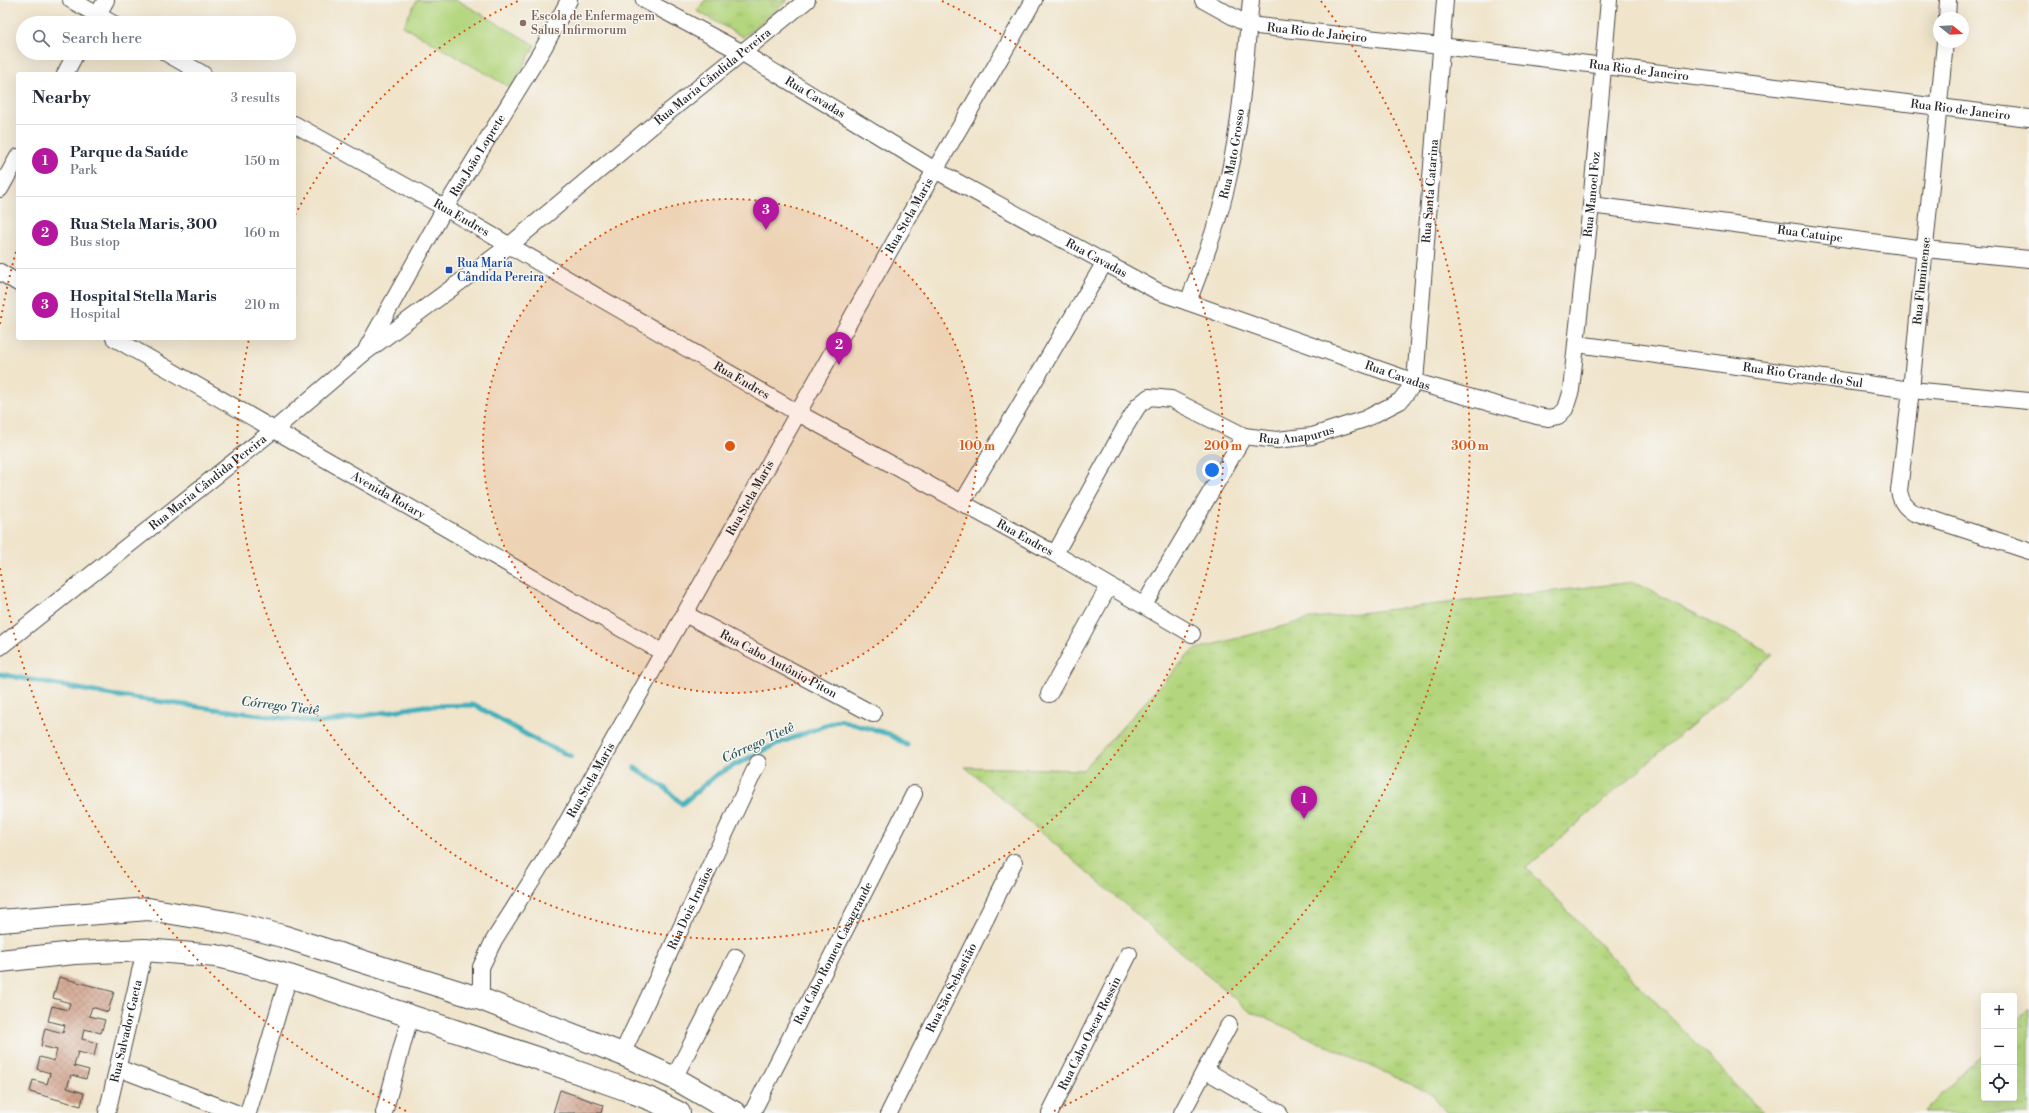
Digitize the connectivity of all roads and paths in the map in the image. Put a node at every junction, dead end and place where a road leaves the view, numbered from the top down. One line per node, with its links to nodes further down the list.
1 (71, 0): 13 (street)
2 (106, 0): 14 (street)
3 (569, 0): 31 (street, Rua João Loprete)
4 (644, 0): 18 (street, Rua Cavadas)
5 (807, 0): 18 (street, Rua Maria Cândida Pereira)
6 (1034, 0): 28 (street, Rua Stela Maris)
7 (1203, 0): 15 (street)
8 (1251, 0): 15 (street, Rua Mato Grosso)
9 (1445, 0): 16 (street, Rua Santa Catarina)
10 (1610, 0): 21 (street, Rua Manoel Foz)
11 (1948, 0): 12 (street)
12 (1947, 12)
13 (91, 16)
14 (97, 16)
15 (1248, 25): 16 (street, Rua Rio de Janeiro); 38 (street, Rua Mato Grosso)
16 (1442, 46): 21 (street, Rua Rio de Janeiro); 42 (street, Rua Santa Catarina)
17 (1944, 48): 24 (street, Rua Fluminense)
18 (742, 52): 28 (street, Rua Cavadas); 32 (street, Rua Maria Cândida Pereira)
19 (72, 60): 22 (street)
20 (178, 60): 23 (street)
21 (1604, 65): 24 (street, Rua Rio de Janeiro); 30 (street, Rua Manoel Foz)
22 (66, 72)
23 (199, 72)
24 (1939, 107): 25 (street, Rua Rio de Janeiro); 33 (street, Rua Fluminense)
25 (2029, 118)
26 (296, 125): 31 (street, Rua Endres)
27 (16, 161): 29 (street)
28 (935, 170): 35 (street, Rua Cavadas); 46 (street, Rua Stela Maris)
29 (0, 189)
30 (1591, 205): 33 (street, Rua Catuipe); 40 (street, Rua Manoel Foz)
31 (445, 208): 32 (street, Rua Endres); 41 (street, Rua João Loprete)
32 (510, 245): 41 (street, Rua Maria Cândida Pereira); 46 (street, Rua Endres)
33 (1925, 249): 34 (street, Rua Catuipe); 44 (street, Rua Fluminense)
34 (2029, 259)
35 (1105, 262): 38 (street, Rua Cavadas); 49 (street)
36 (0, 272): 37 (street)
37 (16, 282)
38 (1188, 302): 42 (street, Rua Cavadas)
39 (118, 340): 47 (street, Avenida Rotary)
40 (1577, 344): 43 (street, Rua Manoel Foz); 44 (street, Rua Rio Grande do Sul)
41 (364, 353): 47 (street, Rua Maria Cândida Pereira)
42 (1415, 382): 43 (street, Rua Cavadas); 48 (street, Rua Anapurus)
43 (1571, 390)
44 (1911, 390): 45 (street, Rua Rio Grande do Sul); 50 (street, Rua Fluminense)
45 (2029, 401)
46 (798, 413): 49 (street, Rua Endres); 54 (street, Rua Stela Maris)
47 (275, 429): 56 (street, Rua Maria Cândida Pereira); 57 (street, Avenida Rotary)
48 (1244, 436): 51 (street, Rua Anapurus); 53 (street)
49 (962, 503): 51 (street, Rua Endres)
50 (2029, 551)
51 (1055, 554): 52 (street, Rua Endres)
52 (1109, 586): 53 (street, Rua Endres); 58 (street)
53 (1144, 605): 55 (street, Rua Endres)
54 (685, 614): 57 (street, Rua Stela Maris); 59 (street, Rua Cabo Antônio Piton)
55 (1192, 634)
56 (0, 647)
57 (662, 652): 69 (street, Rua Stela Maris)
58 (1049, 694)
59 (873, 714)
60 (758, 762): 72 (street, Rua Dois Irmãos)
61 (914, 794): 82 (street, Rua Cabo Romeu Casagrande)
62 (1014, 862): 83 (street, Rua São Sebastião)
63 (0, 921): 69 (main road)
64 (145, 950): 67 (main road); 68 (main road); 73 (street, Rua Salvador Gaeta)
65 (1129, 954): 84 (street, Rua Cabo Oscar Rossin)
66 (736, 957): 75 (street)
67 (0, 961)
68 (289, 976): 70 (main road); 78 (street)
69 (481, 998): 72 (main road)
70 (410, 1017): 79 (street); 80 (main road)
71 (1229, 1025): 74 (street)
72 (622, 1054): 75 (main road)
73 (118, 1068): 76 (street, Rua Salvador Gaeta); 77 (street)
74 (1205, 1070): 85 (street); 86 (street)
75 (674, 1078): 81 (main road)
76 (107, 1113)
77 (236, 1113)
78 (248, 1113)
79 (384, 1113)
80 (678, 1113)
81 (735, 1113)
82 (752, 1113)
83 (889, 1113)
84 (1050, 1113)
85 (1182, 1113)
86 (1279, 1113)

